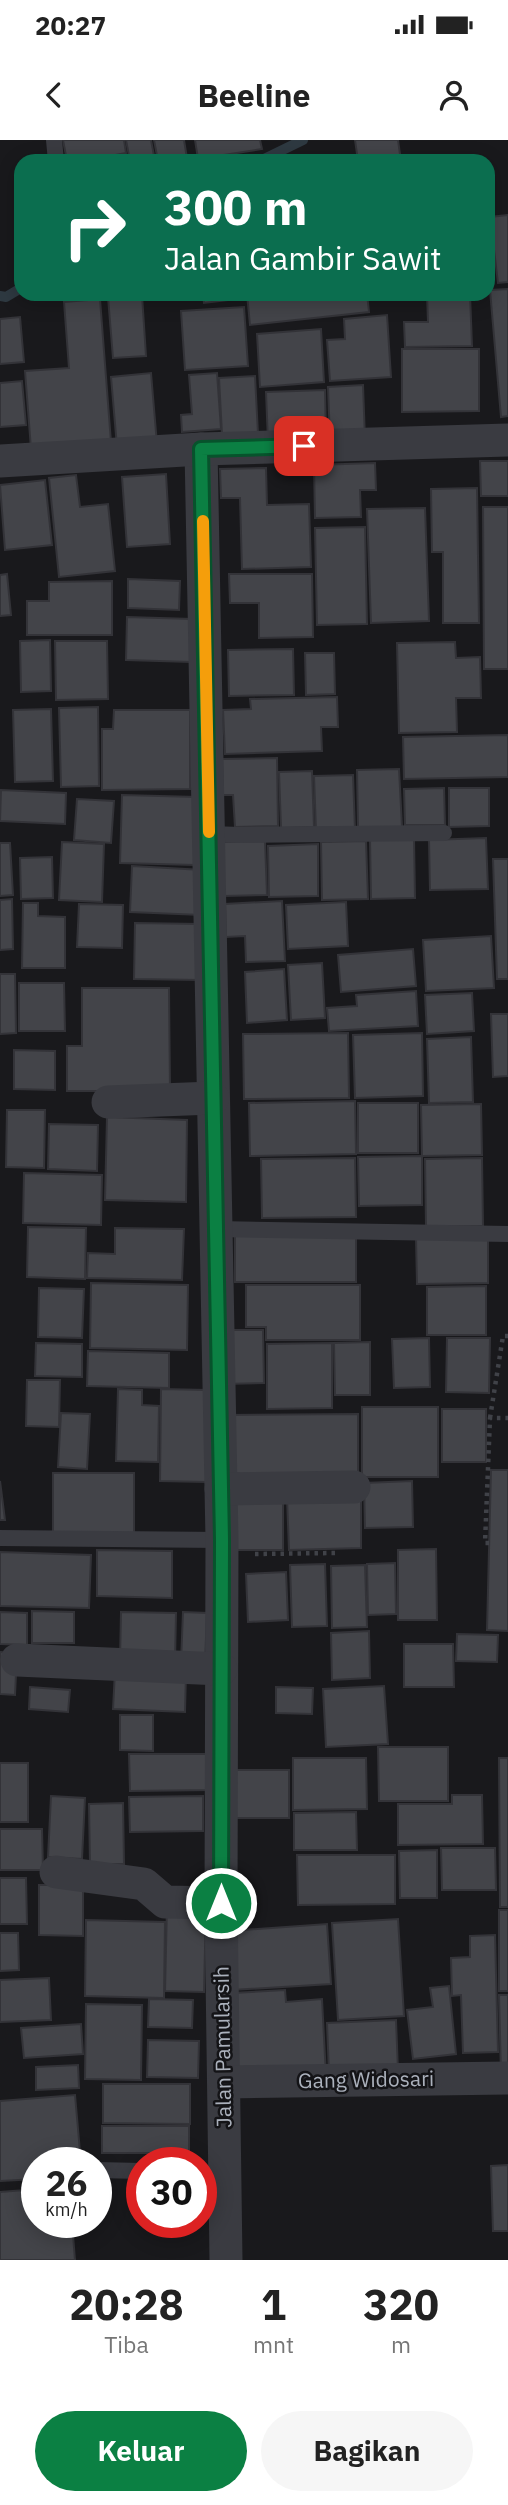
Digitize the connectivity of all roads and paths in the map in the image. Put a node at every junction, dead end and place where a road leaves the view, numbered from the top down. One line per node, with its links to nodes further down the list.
1 (508, 440): 2 (street)
2 (201, 449): 3 (street); 5 (street, Jalan Pamularsih)
3 (0, 461)
4 (444, 832): 5 (lane)
5 (209, 834): 6 (street, Jalan Pamularsih)
6 (213, 1098): 7 (street); 8 (street, Jalan Pamularsih)
7 (108, 1102)
8 (216, 1229): 9 (lane); 14 (street, Jalan Pamularsih)
9 (508, 1234)
10 (508, 1336): 11 (path)
11 (490, 1418): 12 (path); 16 (path)
12 (508, 1418)
13 (354, 1488): 14 (street)
14 (221, 1489): 17 (street, Jalan Pamularsih)
15 (0, 1538): 17 (lane)
16 (489, 1542)
17 (222, 1547): 18 (path); 20 (street, Jalan Pamularsih)
18 (336, 1553)
19 (17, 1660): 20 (street)
20 (220, 1669): 22 (street, Jalan Pamularsih)
21 (56, 1872): 22 (street)
22 (221, 1903): 24 (street, Jalan Pamularsih)
23 (508, 2078): 24 (street, Gang Widosari)
24 (224, 2082): 25 (street, Jalan Pamularsih)
25 (226, 2260)

